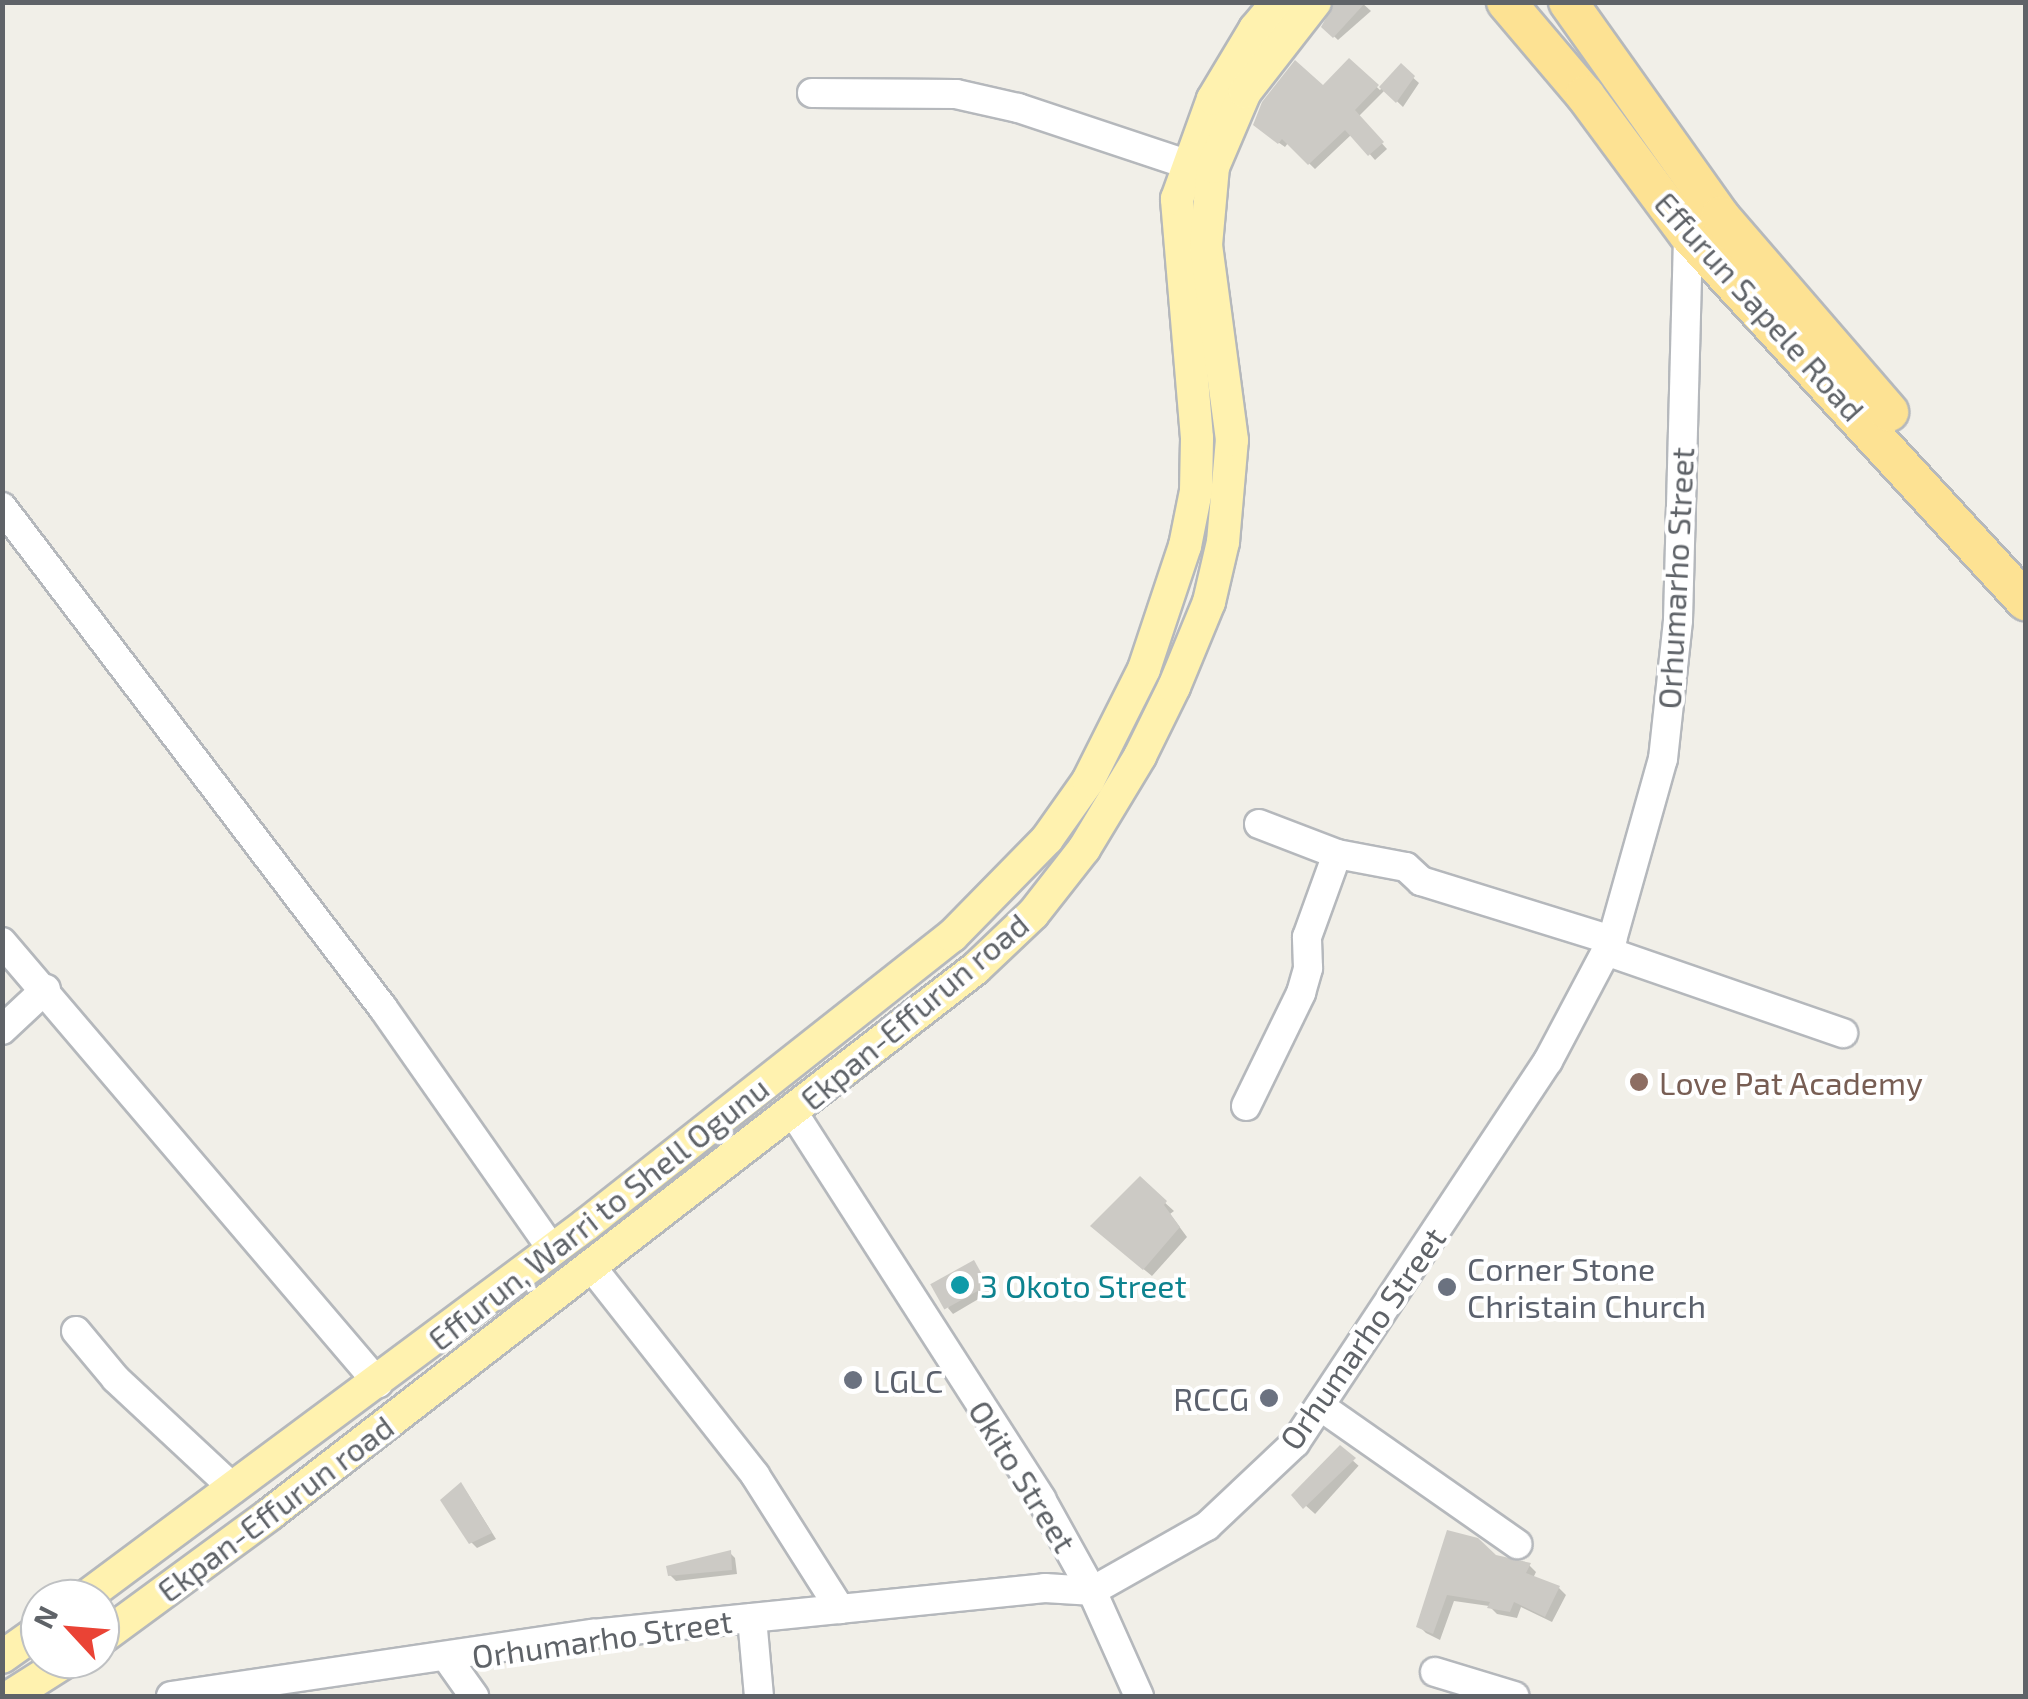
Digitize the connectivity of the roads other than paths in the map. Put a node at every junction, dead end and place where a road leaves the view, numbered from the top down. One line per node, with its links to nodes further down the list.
1 (1278, 2): 6 (main road, Effurun, Warri to Shell Ogunu)
2 (1316, 2): 16 (main road, Ekpan-Effurun road)
3 (1506, 2): 7 (highway, Effurun Sapele Road)
4 (1568, 2): 9 (highway, Effurun Sapele Road)
5 (812, 92): 6 (street)
6 (1186, 164): 13 (main road, Effurun, Warri to Shell Ogunu)
7 (1688, 234): 10 (highway, Effurun Sapele Road); 15 (street, Orhumarho Street)
8 (2, 508): 22 (street)
9 (2026, 568)
10 (2026, 601)
11 (1259, 824): 12 (street)
12 (1337, 854): 15 (street); 20 (street)
13 (952, 936): 16 (main road); 22 (main road, Effurun, Warri to Shell Ogunu)
14 (2, 942): 17 (street)
15 (1609, 945): 19 (street); 26 (street, Orhumarho Street)
16 (975, 970): 21 (main road, Ekpan-Effurun road)
17 (46, 989): 18 (street); 25 (street)
18 (2, 1030)
19 (1844, 1033)
20 (1246, 1106)
21 (793, 1112): 23 (main road, Ekpan-Effurun road); 30 (street, Okito Street)
22 (553, 1251): 25 (main road, Effurun, Warri to Shell Ogunu)
23 (590, 1264): 31 (street); 33 (main road, Ekpan-Effurun road)
24 (76, 1331): 27 (street)
25 (378, 1383): 27 (main road, Effurun, Warri to Shell Ogunu)
26 (1320, 1406): 28 (street); 30 (street, Orhumarho Street)
27 (234, 1488): 29 (main road, Effurun, Warri to Shell Ogunu)
28 (1517, 1544)
29 (110, 1579)
30 (1092, 1591): 31 (street, Orhumarho Street); 41 (street, Okito Street)
31 (840, 1609): 32 (street, Orhumarho Street)
32 (752, 1618): 34 (street, Orhumarho Street); 40 (street)
33 (120, 1624)
34 (447, 1658): 38 (street, Orhumarho Street); 39 (street)
35 (1435, 1672): 42 (street)
36 (38, 1679): 37 (main road)
37 (11, 1696)
38 (171, 1696)
39 (474, 1696)
40 (760, 1696)
41 (1139, 1696)
42 (1514, 1696)

